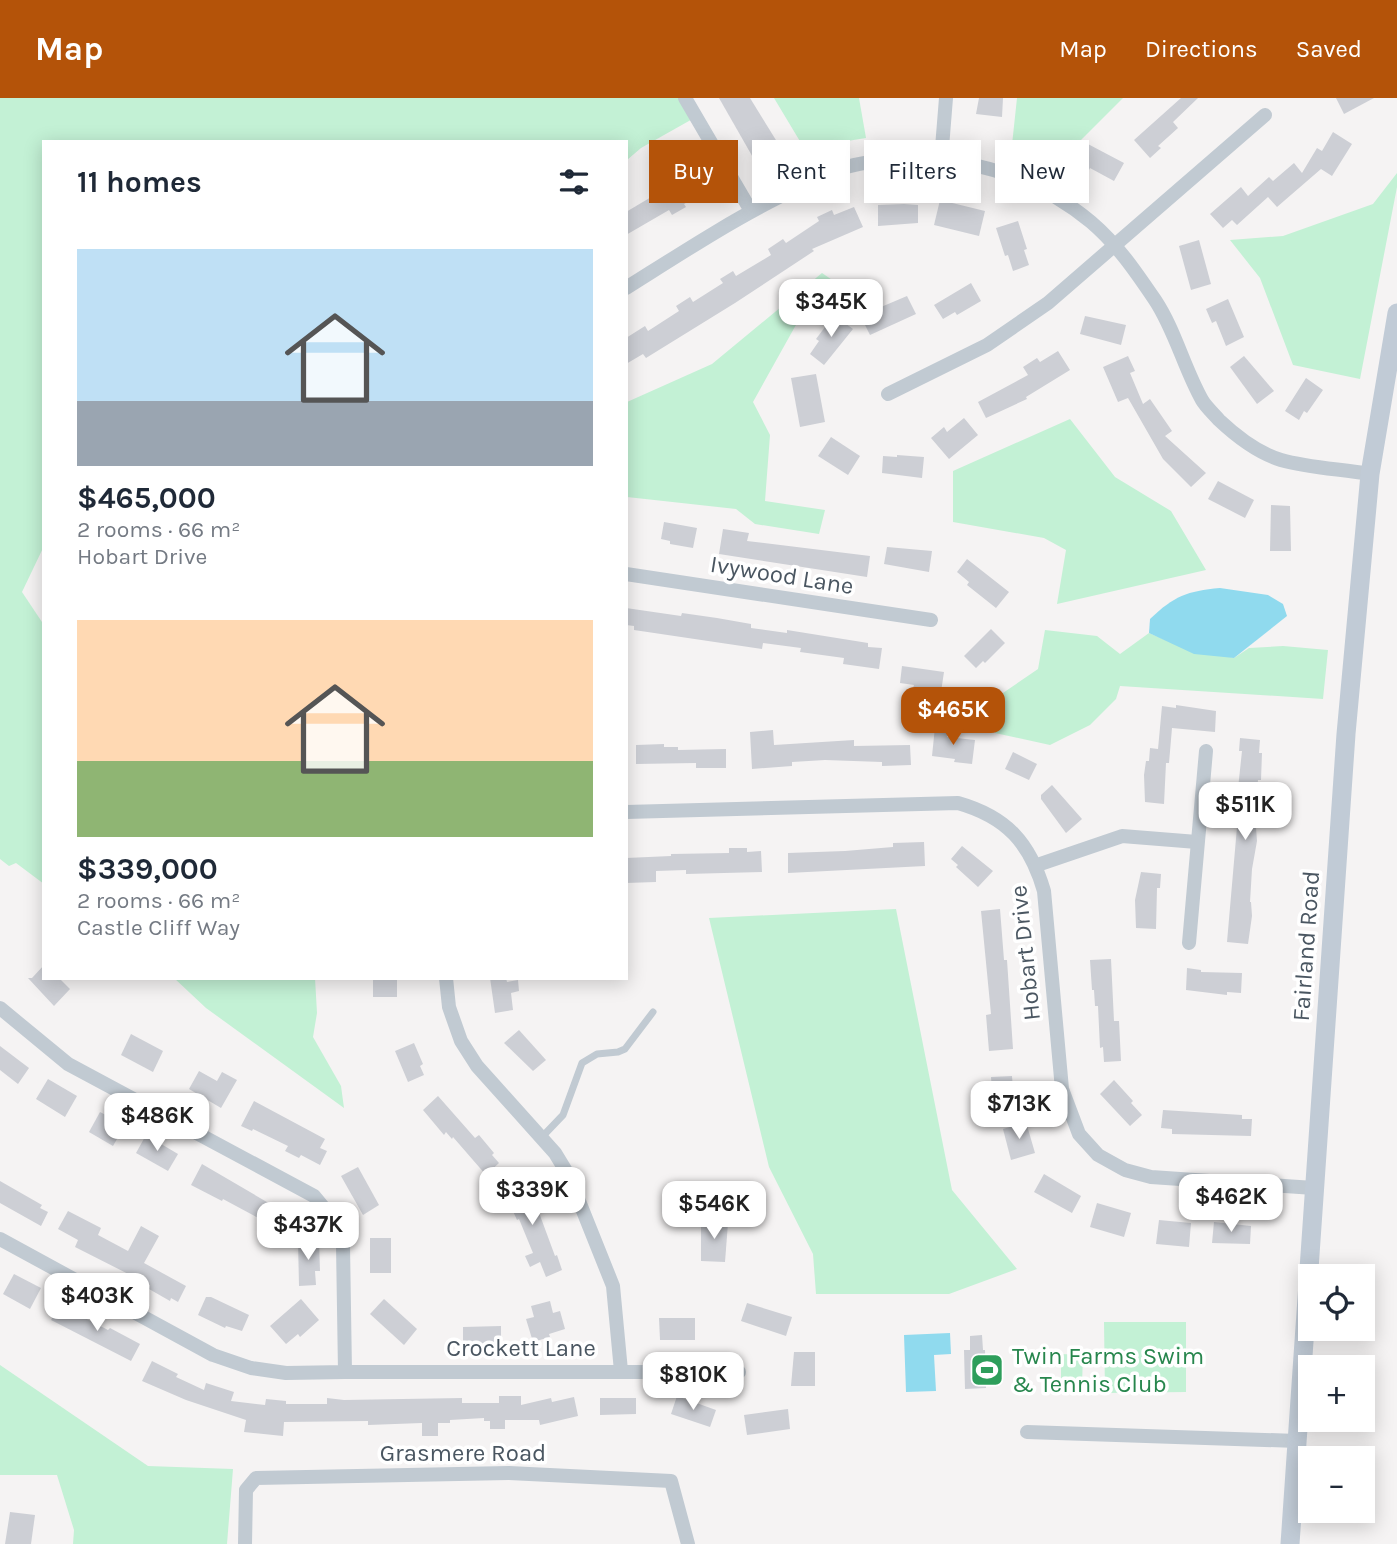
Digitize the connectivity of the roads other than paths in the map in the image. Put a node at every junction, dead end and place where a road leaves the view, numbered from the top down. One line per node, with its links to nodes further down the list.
1 (685, 98): 7 (street)
2 (946, 98): 4 (street)
3 (1265, 115): 8 (street)
4 (942, 140)
5 (864, 164): 7 (street)
6 (981, 166): 8 (street)
7 (751, 211): 9 (street)
8 (1114, 246): 11 (street); 12 (street)
9 (628, 287)
10 (1397, 313): 12 (main road, Fairland Road)
11 (888, 394)
12 (1370, 474): 24 (main road, Fairland Road)
13 (628, 574): 14 (street, Ivywood Lane)
14 (932, 621)
15 (1206, 751): 17 (street)
16 (628, 812): 18 (street, Hobart Drive)
17 (1197, 842): 18 (street); 19 (street)
18 (1037, 865): 24 (street, Hobart Drive)
19 (1189, 943)
20 (446, 980): 23 (street)
21 (0, 1008): 27 (street)
22 (653, 1012): 23 (lane)
23 (541, 1138): 26 (street)
24 (1314, 1188): 30 (main road, Fairland Road)
25 (0, 1239): 27 (street, Crockett Lane)
26 (621, 1371): 27 (street, Crockett Lane); 28 (street, Crockett Lane)
27 (345, 1372)
28 (739, 1372)
29 (1027, 1432): 30 (street)
30 (1297, 1441): 33 (main road, Fairland Road)
31 (245, 1544): 32 (street, Grasmere Road)
32 (688, 1544)
33 (1290, 1544)

